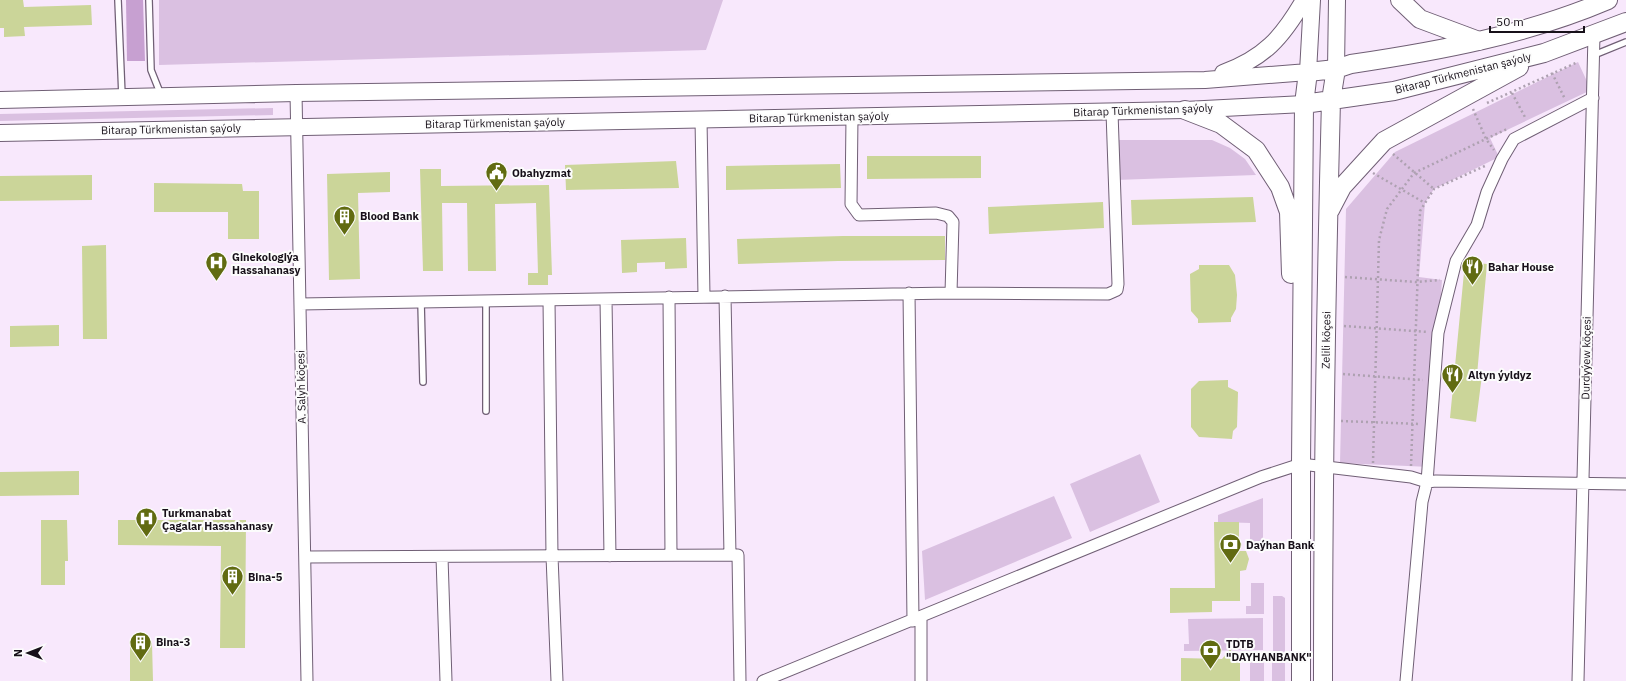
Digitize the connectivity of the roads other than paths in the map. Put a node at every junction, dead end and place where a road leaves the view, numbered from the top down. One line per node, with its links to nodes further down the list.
1 (118, 0): 19 (lane)
2 (149, 0): 18 (lane)
3 (1304, 0): 16 (main road)
4 (1312, 0): 15 (main road)
5 (1337, 0): 14 (main road, Zelili köçesi)
6 (1400, 0): 10 (main road)
7 (1608, 0): 10 (main road)
8 (1626, 22): 9 (main road, Bitarap Türkmenistan şaýoly)
9 (1594, 35): 12 (main road, Bitarap Türkmenistan şaýoly); 13 (street, Durdyýew köçesi)
10 (1480, 42): 14 (main road)
11 (1626, 42): 13 (lane)
12 (1544, 53): 22 (main road, Bitarap Türkmenistan şaýoly); 30 (main road)
13 (1594, 55): 20 (street, Durdyýew köçesi)
14 (1336, 69): 15 (main road); 22 (main road, Zelili köçesi)
15 (1308, 72): 16 (main road); 23 (main road)
16 (1205, 80): 17 (main road)
17 (296, 93): 18 (main road); 28 (street, A. Salyh köçesi)
18 (161, 95): 19 (main road)
19 (122, 96): 21 (main road)
20 (1593, 98): 46 (street); 47 (street, Durdyýew köçesi)
21 (0, 100)
22 (1331, 100): 23 (main road, Bitarap Türkmenistan şaýoly); 30 (main road, Zelili köçesi)
23 (1304, 104): 24 (main road, Bitarap Türkmenistan şaýoly); 37 (main road)
24 (1185, 110): 25 (main road, Bitarap Türkmenistan şaýoly); 37 (main road)
25 (1112, 112): 26 (main road, Bitarap Türkmenistan şaýoly); 31 (street)
26 (852, 116): 27 (main road, Bitarap Türkmenistan şaýoly); 31 (street)
27 (701, 120): 28 (main road, Bitarap Türkmenistan şaýoly); 33 (street)
28 (296, 127): 29 (main road, Bitarap Türkmenistan şaýoly); 41 (street, A. Salyh köçesi)
29 (0, 133)
30 (1328, 212): 45 (main road, Zelili köçesi)
31 (951, 292): 32 (street)
32 (909, 293): 34 (street); 55 (street)
33 (704, 296): 34 (street); 35 (street)
34 (725, 296): 50 (street)
35 (669, 297): 36 (street); 49 (street)
36 (606, 299): 38 (street); 52 (street)
37 (1302, 299): 44 (main road)
38 (549, 300): 39 (street); 51 (street)
39 (486, 301): 40 (street); 43 (lane)
40 (421, 302): 41 (street); 42 (lane)
41 (300, 304): 53 (street, A. Salyh köçesi)
42 (423, 382)
43 (486, 411)
44 (1301, 464): 45 (street); 55 (street); 64 (main road)
45 (1323, 466): 46 (street); 65 (main road, Zelili köçesi)
46 (1427, 482): 47 (street); 66 (street)
47 (1583, 483): 48 (street); 67 (street, Durdyýew köçesi)
48 (1626, 484)
49 (671, 555): 50 (street); 52 (street)
50 (730, 555): 60 (street)
51 (552, 556): 52 (street); 54 (street); 59 (street)
52 (610, 556)
53 (305, 557): 54 (street); 57 (street, A. Salyh köçesi)
54 (442, 557): 58 (street)
55 (917, 619): 56 (street); 63 (street)
56 (792, 669): 61 (street); 62 (street)
57 (307, 681)
58 (446, 681)
59 (557, 681)
60 (740, 681)
61 (762, 681)
62 (792, 681)
63 (921, 681)
64 (1301, 681)
65 (1323, 681)
66 (1406, 681)
67 (1578, 681)

